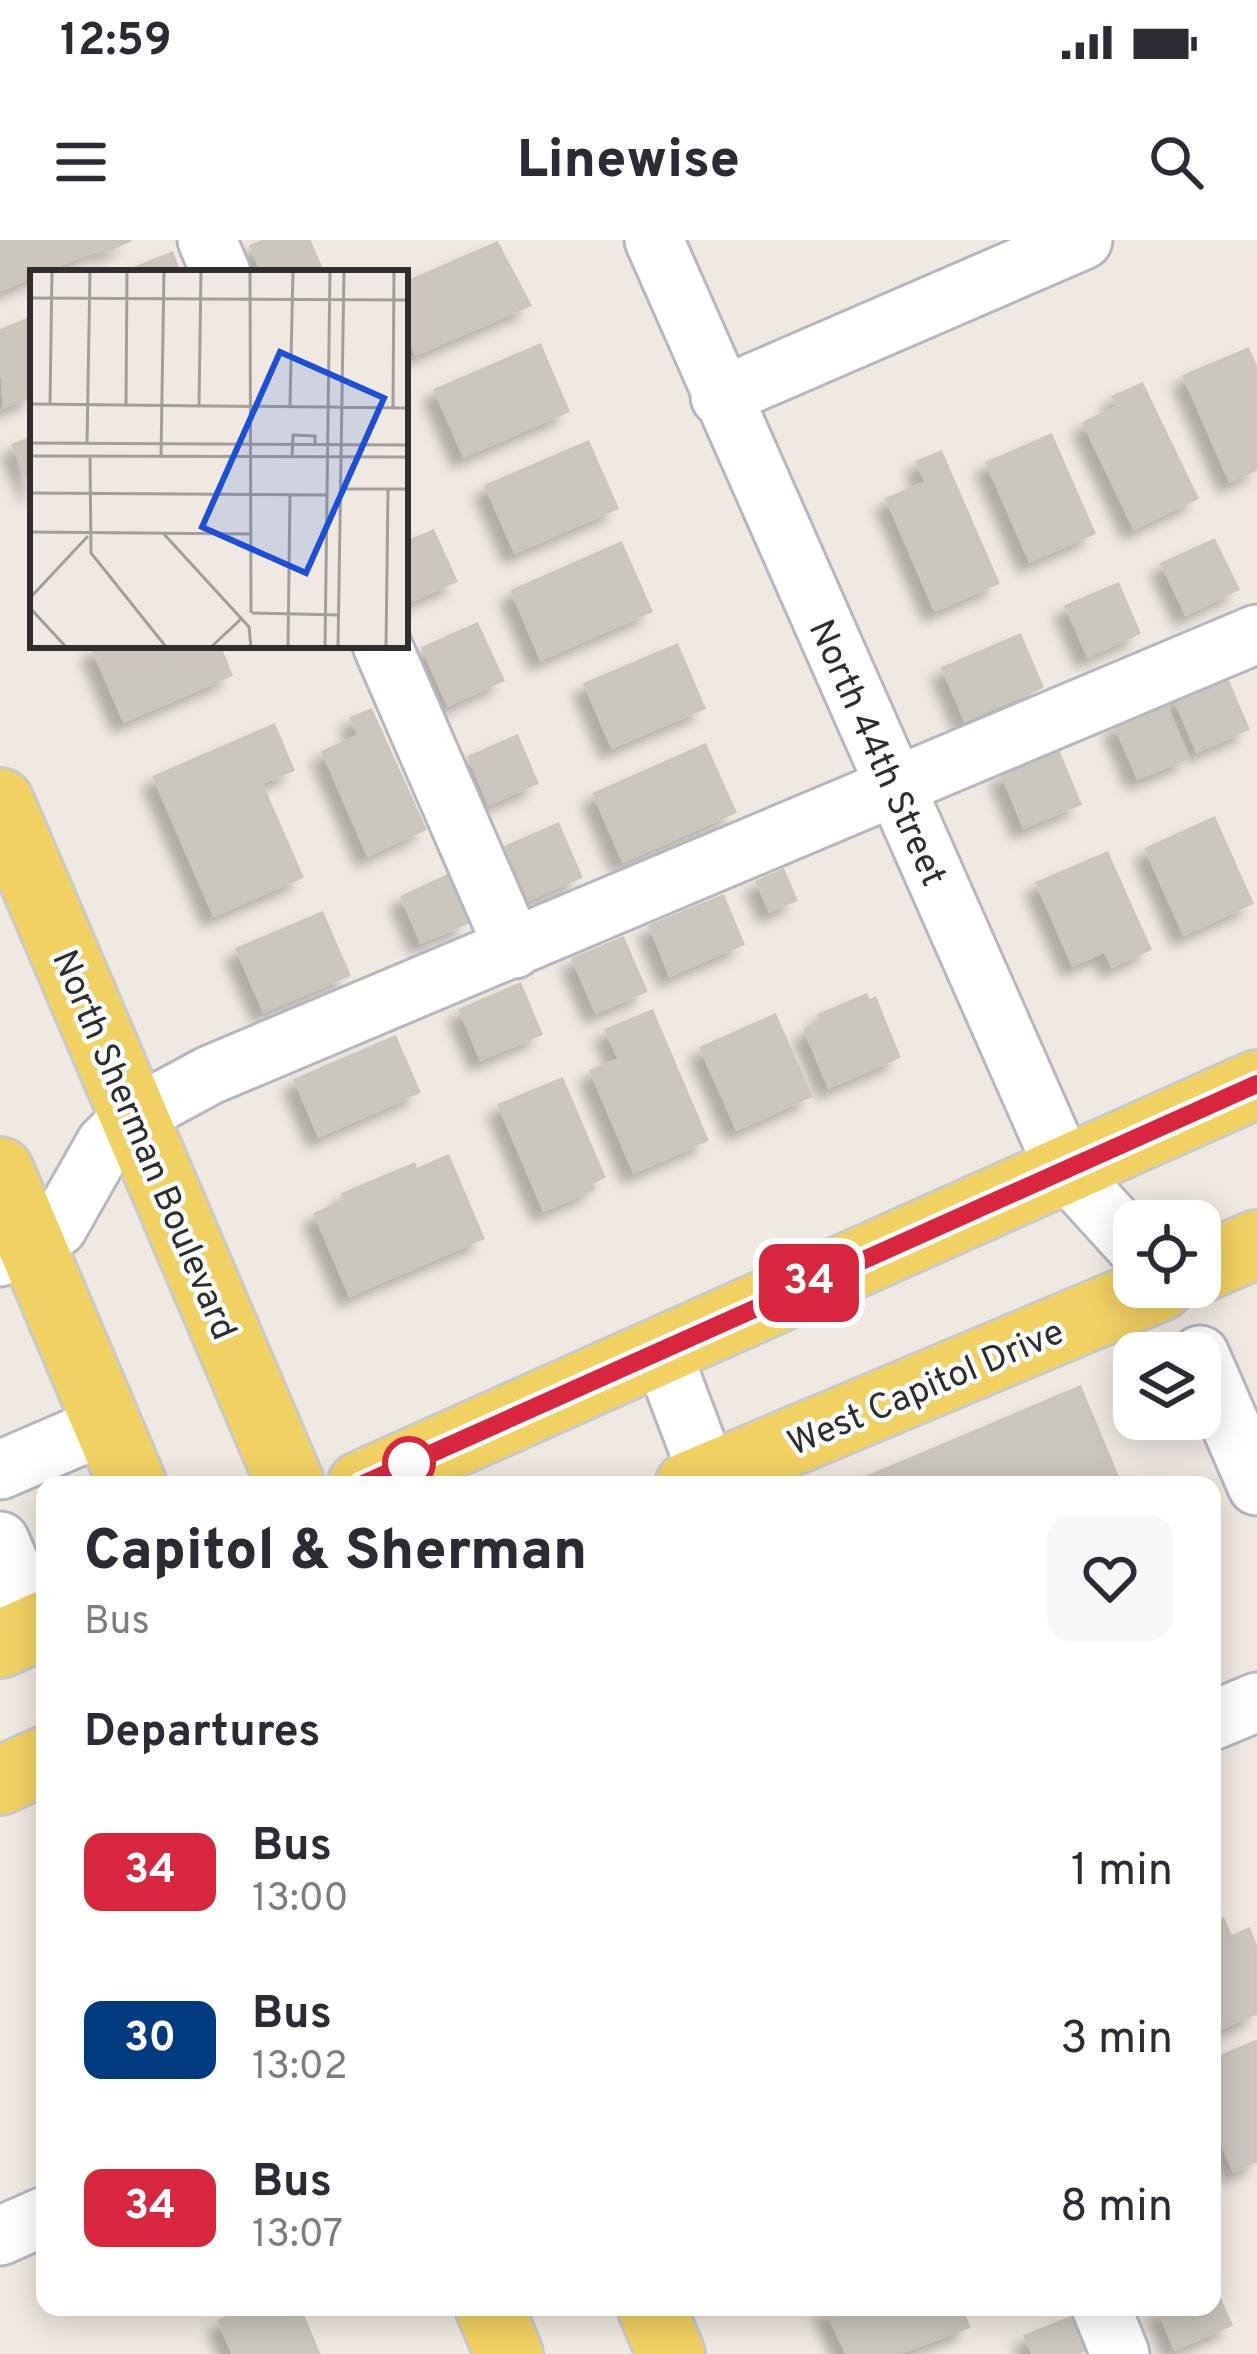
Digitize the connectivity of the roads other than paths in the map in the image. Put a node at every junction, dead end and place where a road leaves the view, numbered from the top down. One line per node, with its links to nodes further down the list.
1 (207, 240): 4 (street)
2 (654, 240): 5 (street, North 44th Street)
3 (1083, 240): 5 (street)
4 (220, 270)
5 (720, 397): 8 (street, North 44th Street)
6 (1257, 634): 8 (street)
7 (383, 648): 10 (street)
8 (896, 790): 10 (street); 13 (street, North 44th Street)
9 (0, 802): 12 (main road, North Sherman Boulevard)
10 (514, 949): 12 (street)
11 (1257, 1084): 13 (main road)
12 (134, 1115): 17 (street); 25 (main road, North Sherman Boulevard)
13 (1064, 1168): 15 (street, North 44th Street); 20 (main road)
14 (0, 1171): 17 (main road)
15 (1113, 1222)
16 (1257, 1244): 18 (main road)
17 (15, 1250): 22 (main road)
18 (1221, 1260)
19 (1113, 1307): 28 (main road, West Capitol Drive)
20 (661, 1350): 26 (main road); 27 (street)
21 (1221, 1404): 29 (street)
22 (107, 1424): 23 (street); 24 (main road)
23 (0, 1470)
24 (129, 1476)
25 (287, 1476)
26 (382, 1476)
27 (702, 1476)
28 (718, 1476)
29 (1257, 1486)
30 (0, 1540): 31 (street)
31 (27, 1632)
32 (1257, 1702): 33 (street)
33 (1221, 1717)
34 (36, 1764): 35 (main road)
35 (0, 1781)
36 (36, 2220): 37 (street)
37 (0, 2236)
38 (493, 2316): 41 (main road)
39 (655, 2316): 42 (main road)
40 (1105, 2316): 43 (street)
41 (509, 2354)
42 (670, 2354)
43 (1120, 2354)

